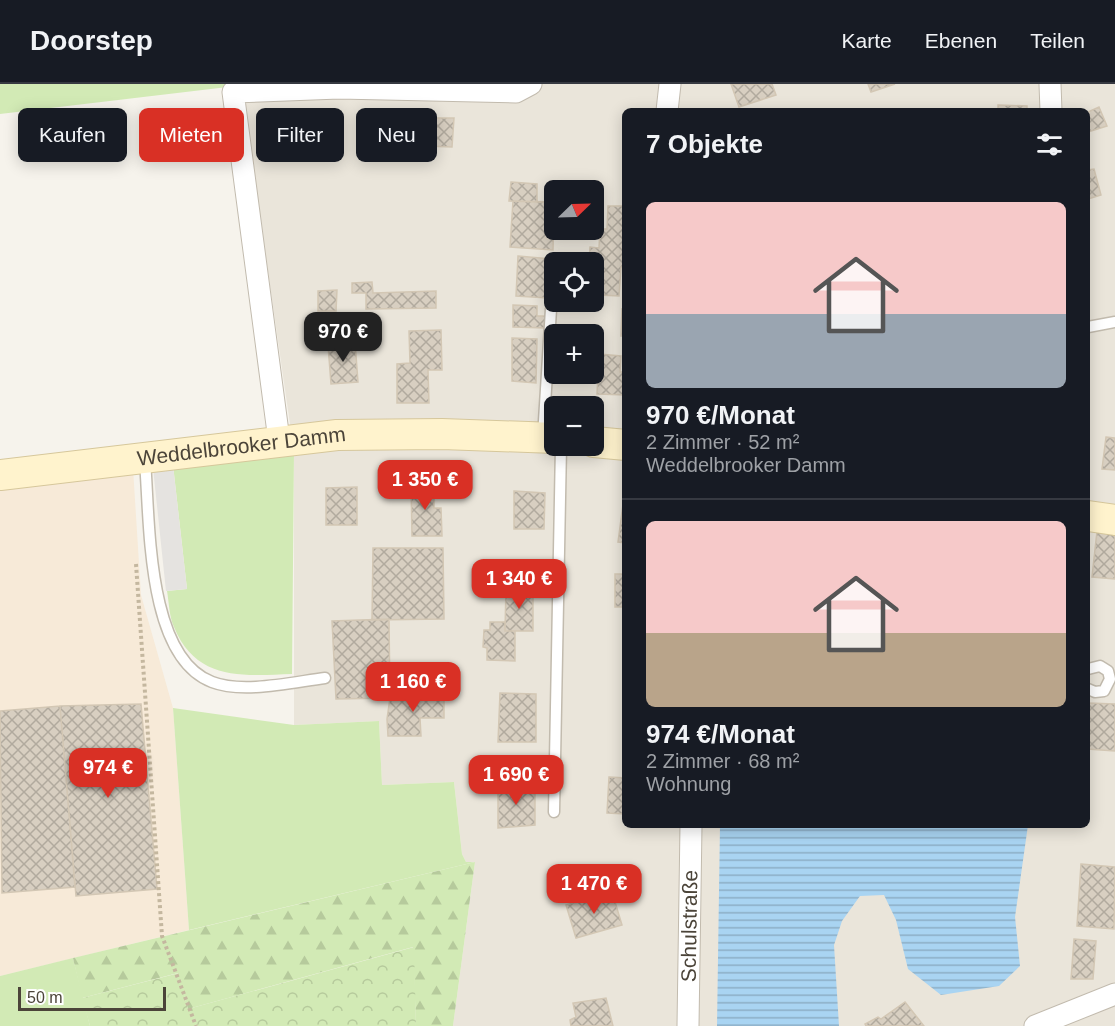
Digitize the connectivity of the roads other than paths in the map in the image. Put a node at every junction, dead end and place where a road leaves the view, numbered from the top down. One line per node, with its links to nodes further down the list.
1 (531, 84): 4 (street)
2 (670, 84): 5 (street)
3 (1050, 84): 6 (street)
4 (339, 86): 12 (street)
5 (667, 108)
6 (1051, 108)
7 (551, 312): 10 (lane)
8 (1115, 322): 9 (lane)
9 (1090, 327)
10 (552, 396)
11 (544, 440): 12 (street, Weddelbrooker Damm)
12 (279, 441): 16 (street, Weddelbrooker Damm)
13 (604, 443): 14 (street)
14 (622, 446)
15 (553, 456): 23 (lane)
16 (145, 458): 17 (street, Weddelbrooker Damm); 21 (lane)
17 (0, 475)
18 (1090, 516): 19 (street)
19 (1115, 520)
20 (1090, 668): 22 (lane)
21 (325, 678)
22 (1090, 690)
23 (555, 812)
24 (691, 828): 26 (street, Schulstraße)
25 (1115, 994): 27 (street)
26 (688, 1026)
27 (1035, 1026)

